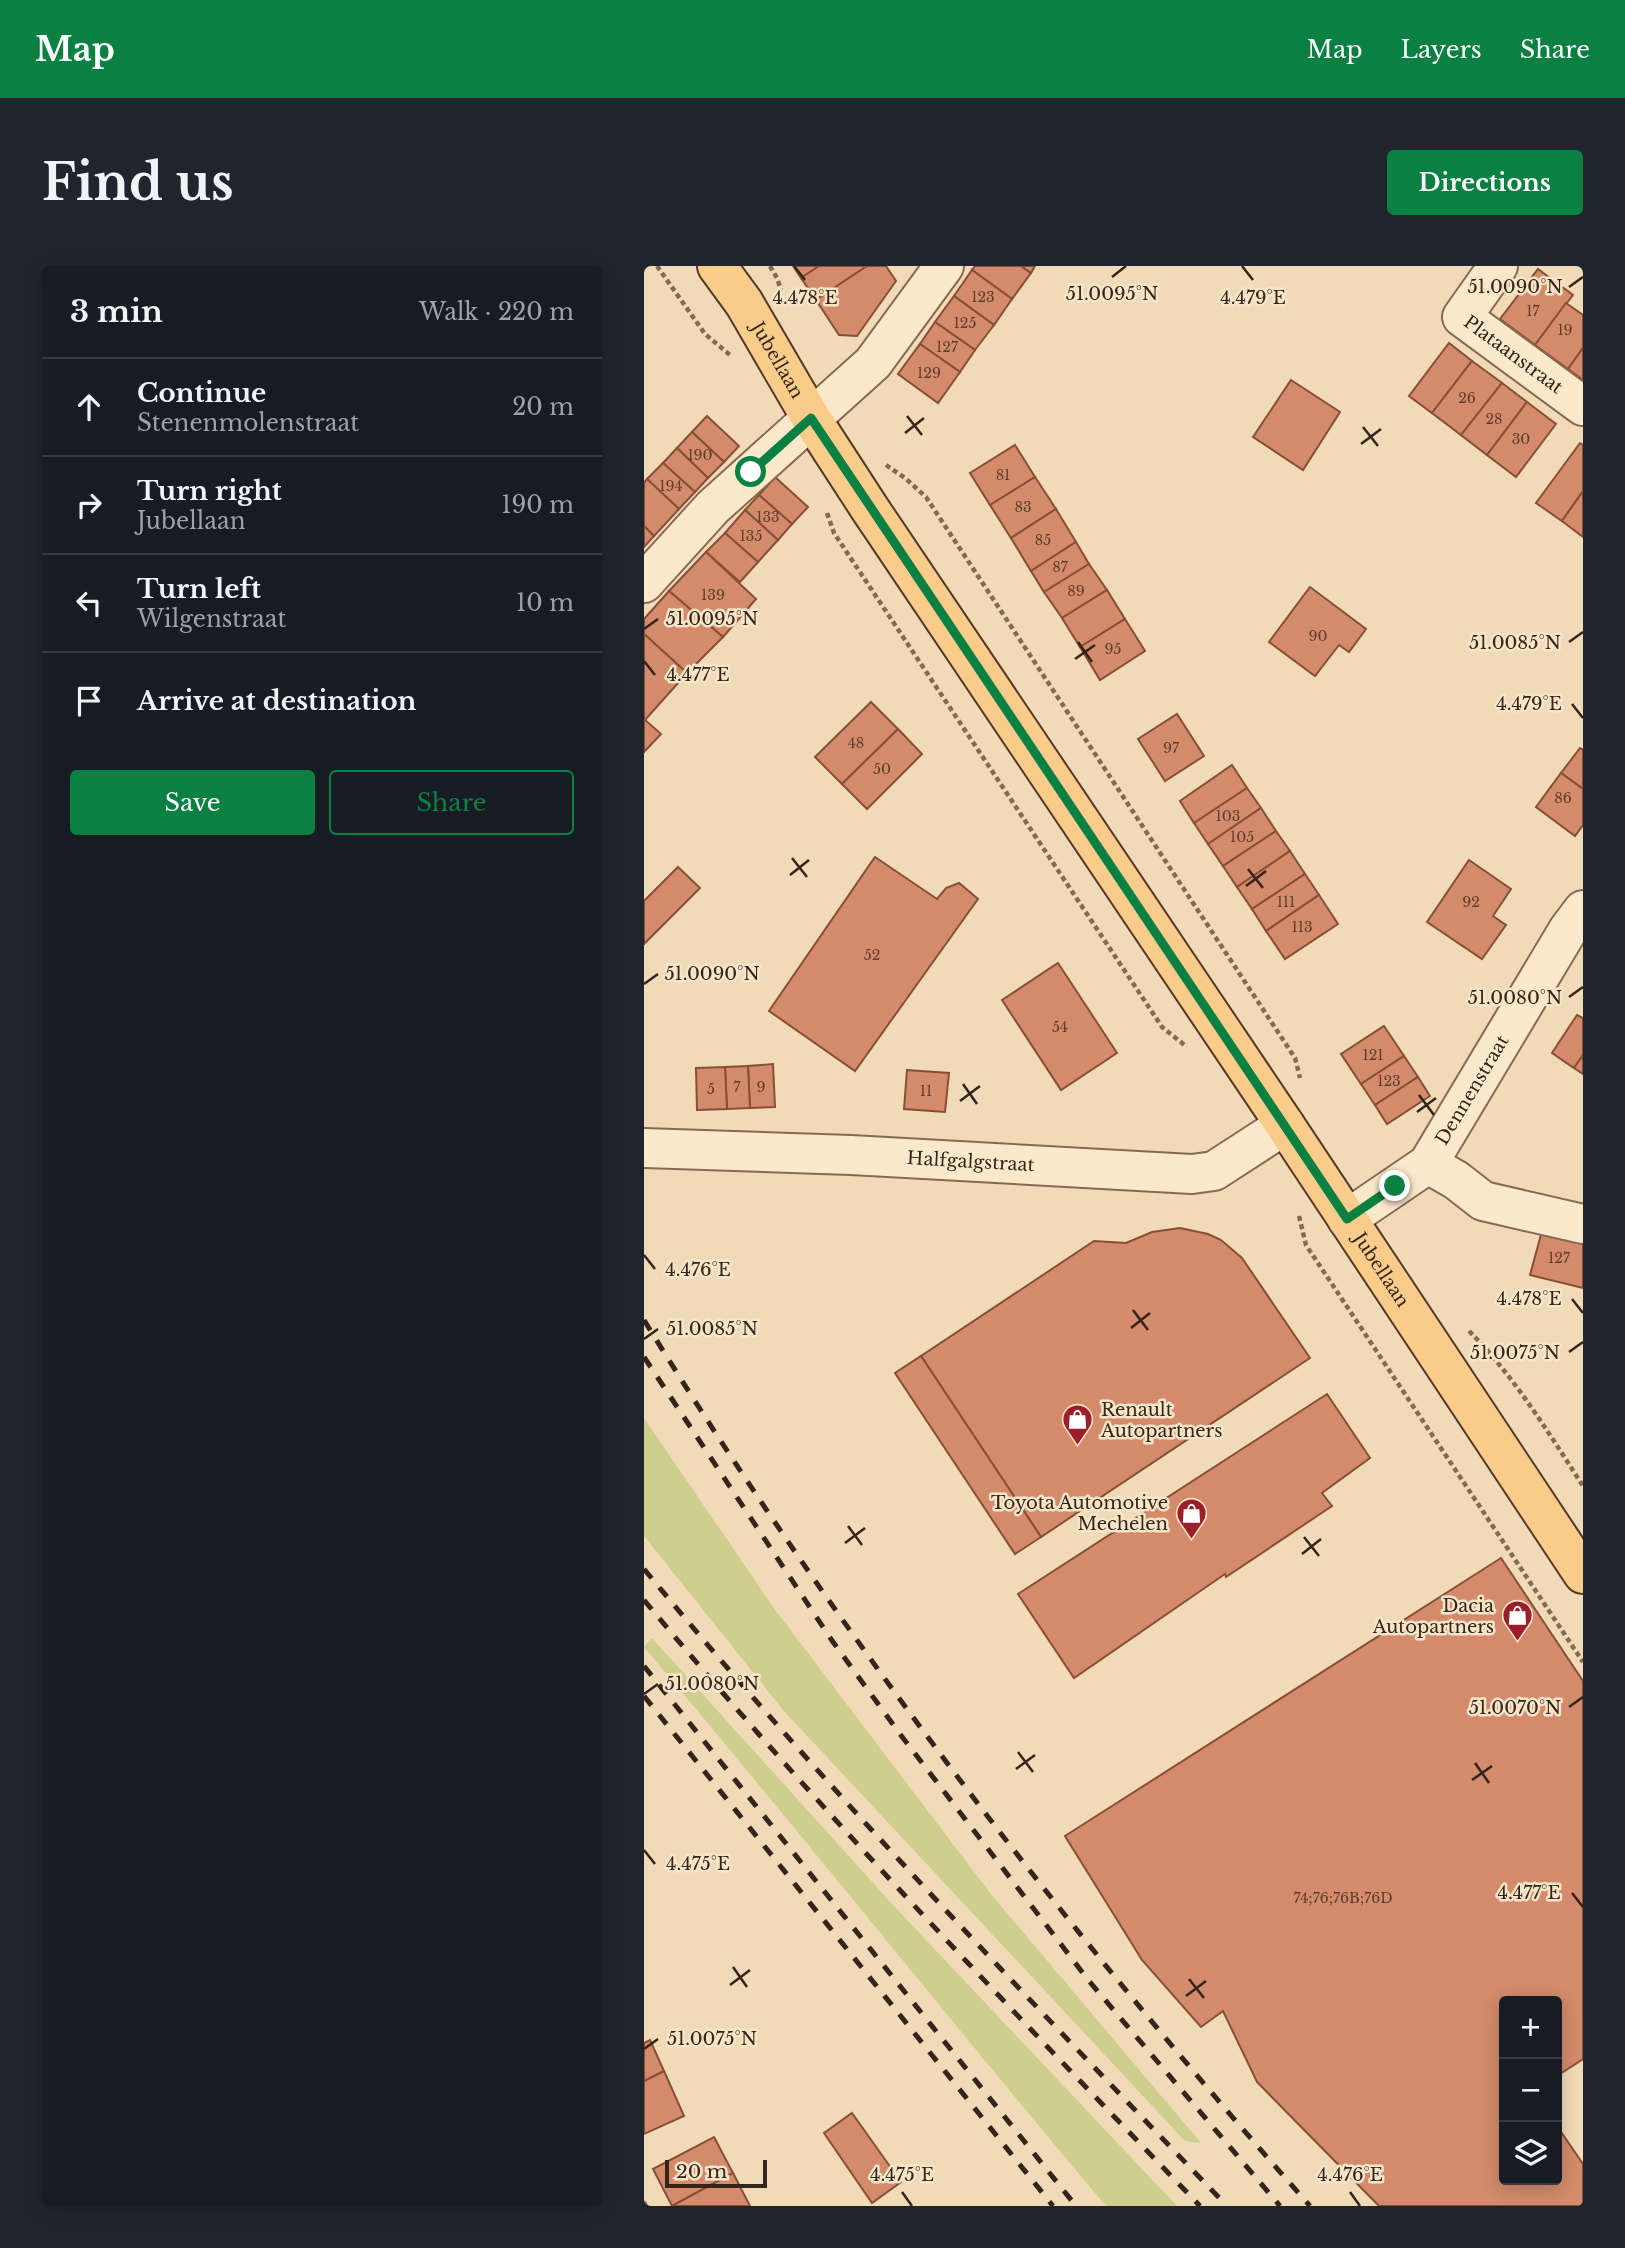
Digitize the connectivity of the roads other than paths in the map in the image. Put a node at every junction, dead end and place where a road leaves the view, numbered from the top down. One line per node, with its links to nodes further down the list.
1 (717, 266): 5 (main road, Jubellaan)
2 (944, 266): 5 (street)
3 (1498, 266): 4 (street, Plataanstraat)
4 (1583, 406)
5 (811, 418): 6 (street); 8 (main road, Jubellaan)
6 (644, 583)
7 (1583, 910): 10 (street, Dennenstraat)
8 (1285, 1125): 9 (street, Halfgalgstraat); 11 (main road, Jubellaan)
9 (644, 1148)
10 (1428, 1164): 11 (street); 12 (street)
11 (1347, 1219): 13 (main road, Jubellaan)
12 (1583, 1224)
13 (1583, 1574)

